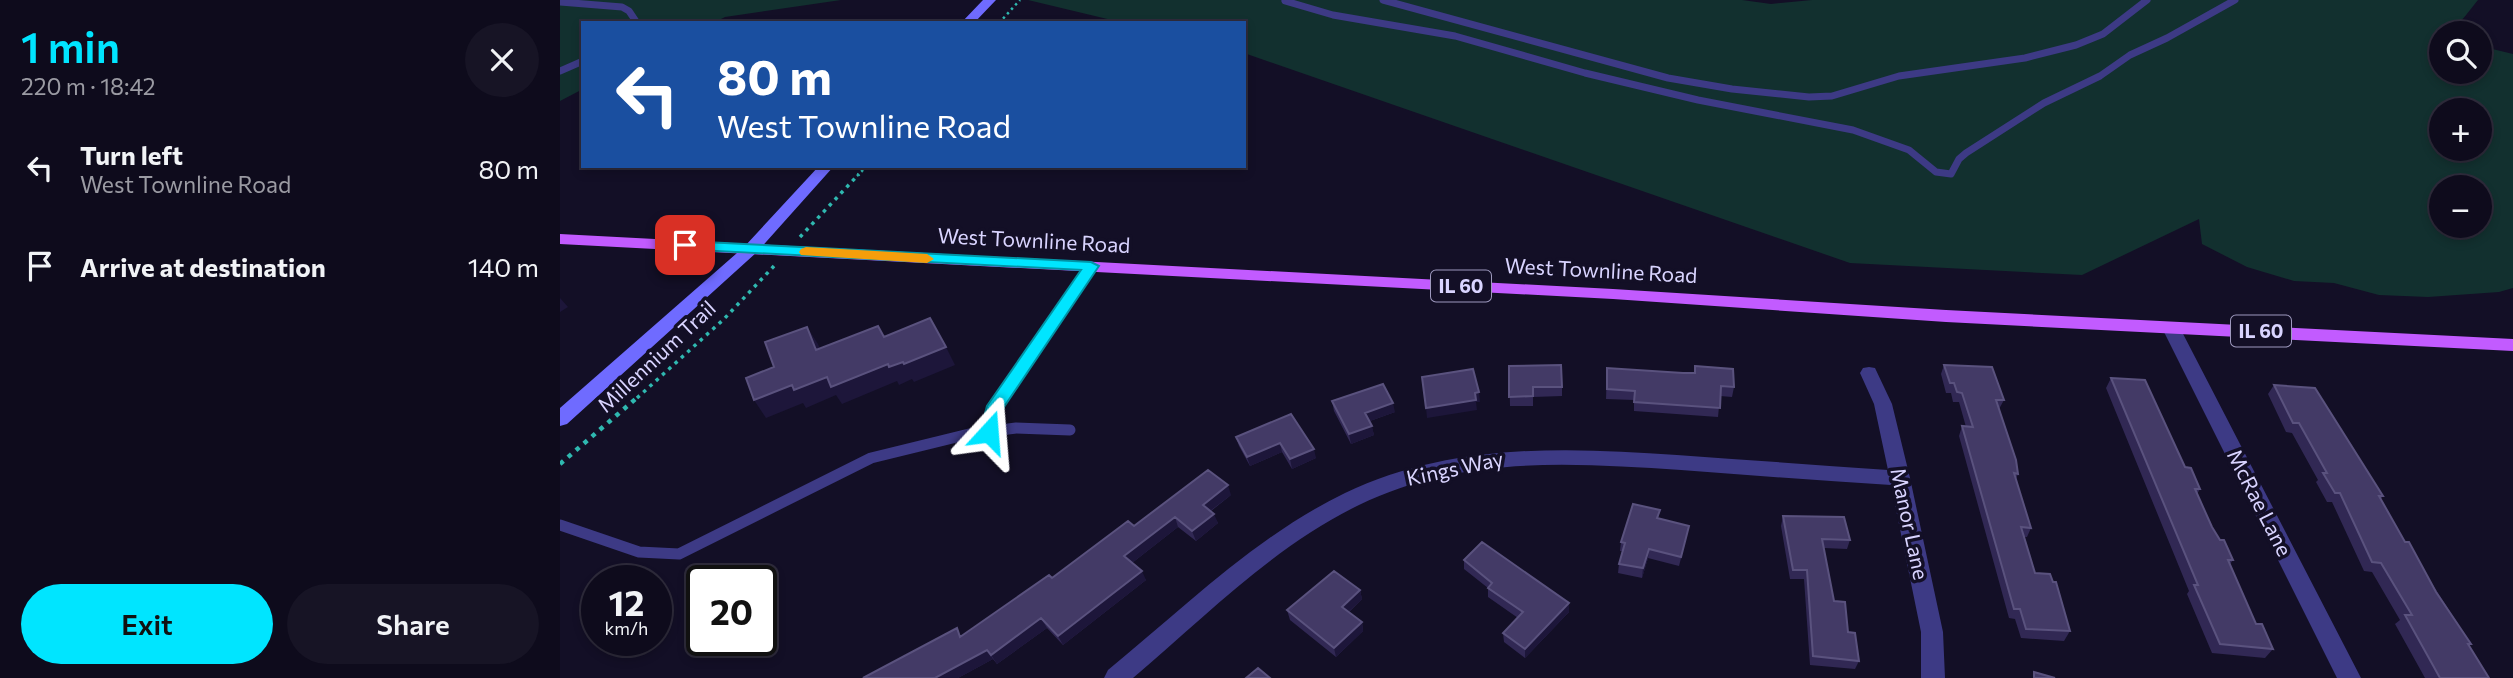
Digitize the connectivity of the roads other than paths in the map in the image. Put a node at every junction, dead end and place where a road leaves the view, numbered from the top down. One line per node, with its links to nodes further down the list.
1 (990, 0): 8 (street)
2 (1284, 0): 5 (lane)
3 (1382, 0): 4 (lane)
4 (2147, 0)
5 (2235, 0)
6 (560, 2): 7 (lane)
7 (636, 21)
8 (969, 21)
9 (581, 62): 10 (lane)
10 (560, 71)
11 (825, 168): 13 (street)
12 (560, 239): 13 (main road, West Townline Road / IL 60)
13 (751, 249): 14 (main road, West Townline Road / IL 60); 18 (street)
14 (1091, 266): 15 (main road, West Townline Road / IL 60); 20 (lane)
15 (2171, 328): 16 (main road, West Townline Road / IL 60); 25 (street, McRae Lane)
16 (2513, 345)
17 (1869, 373): 21 (street, Manor Lane)
18 (560, 419)
19 (1070, 430): 20 (lane)
20 (989, 432): 22 (lane)
21 (1900, 478): 23 (street, Kings Way); 24 (street, Manor Lane)
22 (560, 524)
23 (1116, 678)
24 (1933, 678)
25 (2349, 678)

